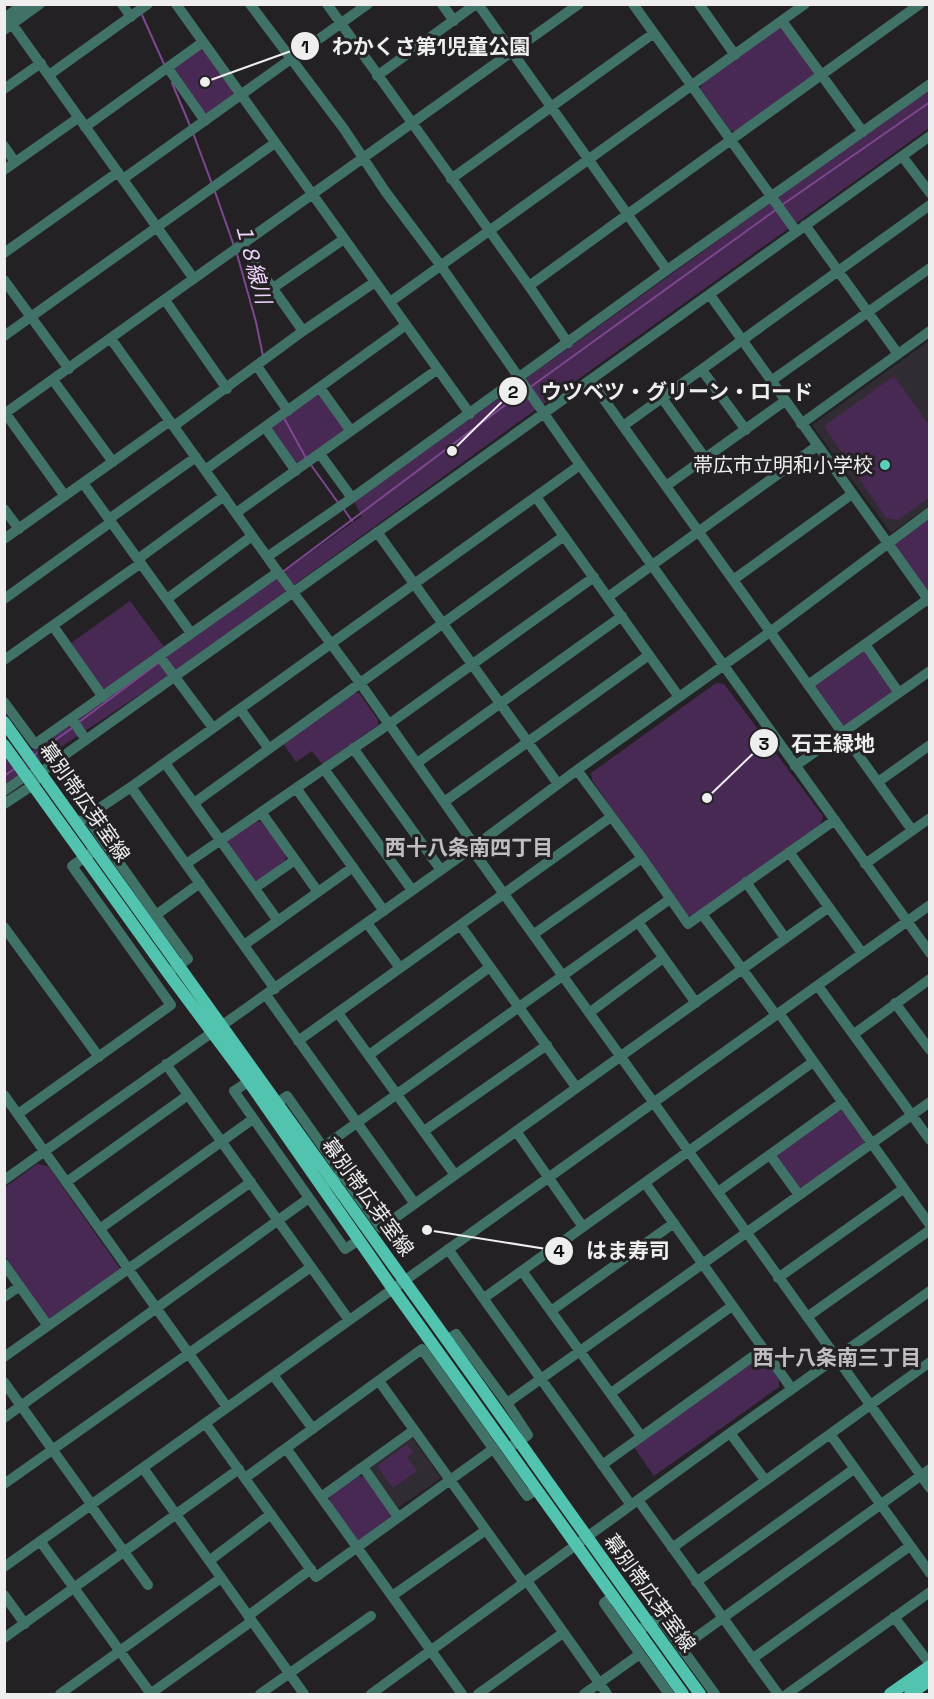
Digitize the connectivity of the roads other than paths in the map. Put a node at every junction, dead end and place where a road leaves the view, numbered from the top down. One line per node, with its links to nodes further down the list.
1 (24, 4): 19 (street)
2 (40, 4): 19 (street)
3 (122, 4): 16 (street)
4 (148, 4): 16 (street)
5 (176, 4): 22 (street)
6 (250, 4): 25 (street)
7 (327, 4): 20 (street)
8 (368, 4): 20 (street)
9 (442, 4): 17 (street)
10 (477, 4): 17 (street); 23 (street)
11 (579, 4): 23 (street)
12 (633, 4): 21 (street)
13 (699, 4): 24 (street)
14 (805, 4): 18 (street)
15 (920, 4): 29 (street)
16 (131, 17): 28 (street)
17 (454, 21): 30 (street)
18 (782, 21): 24 (street); 29 (street)
19 (7, 22): 26 (street)
20 (341, 24): 25 (street); 30 (street)
21 (654, 33): 32 (street); 35 (street)
22 (203, 42): 27 (street); 34 (street)
23 (512, 52): 35 (street); 38 (street)
24 (735, 55): 32 (street)
25 (291, 59): 34 (street); 45 (street)
26 (41, 63): 28 (street); 33 (street)
27 (168, 68): 36 (street); 37 (street)
28 (49, 75): 37 (street)
29 (822, 75): 39 (street); 41 (street)
30 (377, 76): 38 (street)
31 (930, 84): 39 (street)
32 (692, 86): 41 (street); 46 (street)
33 (4, 89)
34 (242, 94): 36 (street); 42 (street)
35 (552, 107): 46 (street); 50 (street)
36 (205, 121): 49 (street)
37 (82, 122): 47 (street); 49 (street)
38 (412, 124): 45 (street); 50 (street)
39 (863, 132): 53 (street)
40 (930, 136): 44 (street)
41 (731, 140): 53 (street); 55 (street)
42 (275, 143): 52 (street); 56 (street)
43 (4, 146): 47 (street)
44 (903, 156): 51 (street); 57 (street)
45 (364, 159): 52 (street); 62 (street)
46 (589, 160): 55 (street); 58 (street)
47 (15, 162): 48 (street)
48 (4, 170)
49 (121, 176): 56 (street); 61 (street)
50 (452, 179): 58 (street)
51 (930, 193)
52 (312, 194): 59 (street); 60 (street)
53 (771, 197): 57 (street); 64 (street)
54 (930, 205): 65 (street)
55 (628, 214): 64 (street); 69 (street)
56 (157, 227): 66 (street); 75 (street)
57 (801, 228): 65 (street); 71 (street)
58 (489, 231): 62 (street); 69 (street)
59 (344, 239): 68 (street); 70 (street)
60 (242, 244): 66 (street); 70 (street)
61 (4, 253)
62 (441, 266): 73 (street); 88 (street)
63 (930, 268): 74 (street)
64 (667, 270): 82 (street)
65 (838, 271): 74 (street); 81 (street)
66 (194, 279): 72 (street)
67 (4, 280): 75 (street)
68 (375, 282): 73 (street); 77 (street)
69 (529, 286): 82 (street)
70 (273, 288): 77 (street)
71 (710, 295): 81 (street); 90 (street)
72 (165, 300): 80 (street); 93 (street)
73 (390, 302): 76 (street)
74 (868, 312): 83 (street); 91 (street)
75 (31, 317): 79 (street); 85 (street)
76 (406, 325): 86 (street); 92 (street)
77 (303, 331): 84 (street)
78 (930, 331): 83 (street)
79 (4, 336)
80 (111, 339): 85 (street); 100 (street)
81 (742, 341): 87 (street); 91 (street)
82 (568, 342): 88 (street)
83 (898, 354): 101 (street)
84 (257, 366): 93 (street); 96 (street)
85 (69, 369): 89 (street)
86 (438, 369): 99 (street); 105 (street)
87 (702, 369): 94 (street); 104 (street)
88 (520, 378): 97 (street); 99 (street)
89 (53, 380): 98 (street); 110 (street)
90 (590, 380): 97 (street); 102 (street)
91 (771, 381): 95 (street)
92 (320, 388): 96 (street); 105 (street)
93 (226, 389): 100 (street)
94 (662, 398): 102 (street); 109 (street)
95 (785, 401): 101 (street); 104 (street)
96 (288, 411): 103 (street)
97 (544, 413): 111 (street); 127 (street)
98 (5, 414): 117 (street)
99 (470, 414): 120 (street)
100 (172, 424): 108 (street); 110 (street)
101 (801, 424): 106 (street)
102 (623, 426): 115 (street)
103 (265, 427): 112 (street); 113 (street)
104 (746, 430): 109 (street)
105 (351, 431): 107 (street)
106 (817, 446): 116 (street); 126 (street)
107 (320, 454): 113 (street); 120 (street)
108 (196, 457): 112 (street); 124 (street)
109 (705, 458): 115 (street)
110 (113, 462): 114 (street)
111 (580, 465): 119 (street); 134 (street)
112 (205, 470): 118 (street)
113 (296, 471): 123 (street)
114 (83, 483): 117 (street); 124 (street)
115 (666, 486): 126 (street)
116 (852, 494): 131 (street); 137 (street)
117 (65, 496): 125 (street)
118 (224, 496): 123 (street); 133 (street)
119 (536, 496): 129 (street); 138 (street)
120 (352, 498): 132 (street)
121 (4, 509): 125 (street)
122 (930, 512): 131 (street)
123 (236, 513): 128 (street)
124 (110, 520): 133 (street); 141 (street)
125 (19, 529): 130 (street)
126 (698, 531): 134 (street); 137 (street)
127 (377, 532): 138 (street); 139 (street)
128 (252, 536): 132 (street); 142 (street)
129 (564, 536): 136 (street); 145 (street)
130 (4, 539)
131 (887, 543): 143 (street); 147 (street)
132 (267, 556): 135 (street)
133 (139, 561): 142 (street); 146 (street)
134 (652, 565): 140 (street); 155 (street)
135 (278, 572): 139 (street); 148 (street)
136 (594, 577): 140 (street); 154 (street)
137 (733, 580): 147 (street)
138 (415, 584): 145 (street); 149 (street)
139 (294, 592): 149 (street); 157 (street)
140 (608, 597): 144 (street)
141 (4, 599)
142 (167, 599): 148 (street)
143 (929, 601): 150 (street)
144 (622, 616): 151 (street); 163 (street)
145 (443, 623): 154 (street); 158 (street)
146 (53, 626): 153 (street); 161 (street)
147 (770, 632): 155 (street); 159 (street)
148 (191, 633): 152 (street)
149 (332, 643): 158 (street); 165 (street)
150 (865, 644): 159 (street); 160 (street)
151 (649, 655): 162 (street); 172 (street)
152 (160, 657): 157 (street); 161 (street)
153 (4, 660)
154 (473, 664): 163 (street); 168 (street)
155 (723, 665): 162 (street); 179 (street)
156 (930, 671): 160 (street)
157 (175, 677): 169 (street); 171 (street)
158 (360, 683): 168 (street); 176 (street)
159 (807, 685): 170 (street)
160 (899, 693): 170 (street)
161 (103, 697): 166 (street)
162 (679, 697): 181 (street)
163 (501, 703): 172 (street); 178 (street)
164 (6, 708): 166 (street)
165 (240, 709): 169 (street); 176 (street)
166 (72, 719): 171 (street)
167 (4, 722): 182 (main road, 幕別帯広芽室線)
168 (389, 724): 175 (street); 178 (street)
169 (213, 728): 177 (street)
170 (842, 734): 179 (street); 184 (street)
171 (86, 740): 182 (street)
172 (528, 741): 185 (street); 189 (street)
173 (4, 745): 183 (main road, 幕別帯広芽室線)
174 (930, 745): 184 (street)
175 (353, 748): 180 (street); 208 (street)
176 (268, 749): 190 (street)
177 (165, 763): 186 (street); 190 (street)
178 (417, 763): 189 (street)
179 (795, 766): 196 (street)
180 (324, 769): 187 (street); 212 (street)
181 (577, 770): 185 (street); 194 (street)
182 (40, 773): 183 (street); 197 (main road, 幕別帯広芽室線)
183 (30, 780): 188 (street); 191 (street); 202 (main road, 幕別帯広芽室線)
184 (878, 782): 198 (street)
185 (558, 784): 200 (street)
186 (131, 787): 193 (street); 205 (street)
187 (296, 788): 192 (street); 207 (street)
188 (4, 791)
189 (444, 802): 200 (street)
190 (194, 803): 199 (street)
191 (4, 804)
192 (261, 812): 199 (street); 204 (street)
193 (87, 817): 197 (street); 220 (street)
194 (611, 817): 203 (street); 214 (street)
195 (930, 818): 198 (street)
196 (834, 820): 201 (street); 206 (street)
197 (76, 824): 202 (main road, 幕別帯広芽室線)
198 (912, 830): 206 (street)
199 (220, 840): 205 (street); 211 (street)
200 (473, 847): 208 (street); 214 (street)
201 (789, 852): 209 (street); 217 (street)
202 (90, 854): 229 (main road, 幕別帯広芽室線); 233 (street); 238 (main road, 幕別帯広芽室線)
203 (642, 858): 215 (street); 227 (street)
204 (295, 860): 211 (street); 213 (street)
205 (186, 864): 210 (street)
206 (865, 864): 223 (street)
207 (353, 867): 213 (street); 218 (street)
208 (441, 870): 212 (street)
209 (746, 882): 219 (street); 228 (street)
210 (200, 883): 220 (street); 230 (street)
211 (255, 888): 221 (street)
212 (412, 890): 218 (street)
213 (318, 892): 221 (street)
214 (504, 893): 225 (street); 227 (street)
215 (670, 898): 219 (street); 222 (street)
216 (930, 905): 223 (street)
217 (829, 907): 228 (street); 231 (street)
218 (384, 911): 224 (street)
219 (702, 914): 237 (street)
220 (156, 915): 238 (street)
221 (278, 921): 230 (street)
222 (638, 922): 234 (street); 239 (street)
223 (907, 922): 231 (street); 232 (street)
224 (367, 923): 236 (street); 242 (street)
225 (460, 925): 235 (street); 236 (street)
226 (4, 927): 256 (street)
227 (534, 934): 239 (street)
228 (785, 938): 237 (street)
229 (148, 945): 233 (street); 238 (main road, 幕別帯広芽室線)
230 (244, 945): 242 (street)
231 (862, 953): 241 (street)
232 (930, 953)
233 (135, 955): 256 (street)
234 (663, 958): 243 (street); 247 (street)
235 (490, 967): 245 (street); 254 (street)
236 (400, 968): 246 (street)
237 (743, 969): 243 (street); 248 (street)
238 (173, 970): 249 (main road, 幕別帯広芽室線)
239 (562, 975): 245 (street); 247 (street)
240 (930, 979): 244 (street)
241 (818, 986): 248 (street); 250 (street)
242 (270, 992): 249 (street); 251 (street)
243 (696, 1003): 255 (street)
244 (895, 1003): 250 (street); 253 (street)
245 (519, 1006): 252 (street); 263 (street)
246 (338, 1013): 251 (street); 254 (street)
247 (589, 1013): 255 (street)
248 (777, 1014): 257 (street); 264 (street)
249 (217, 1030): 258 (street); 259 (main road, 幕別帯広芽室線)
250 (854, 1034): 269 (street)
251 (298, 1041): 271 (street)
252 (547, 1045): 260 (street); 272 (street)
253 (930, 1050)
254 (369, 1054): 263 (street)
255 (621, 1056): 260 (street); 264 (street)
256 (99, 1057): 268 (street)
257 (813, 1062): 265 (street); 279 (street)
258 (166, 1064): 262 (street); 278 (street)
259 (253, 1079): 267 (main road, 幕別帯広芽室線); 270 (street); 284 (main road, 幕別帯広芽室線)
260 (576, 1087): 273 (street)
261 (4, 1095): 268 (street)
262 (188, 1095): 275 (street); 285 (street)
263 (397, 1095): 271 (street); 272 (street)
264 (653, 1102): 279 (street); 283 (street)
265 (843, 1102): 276 (street); 280 (street)
266 (930, 1102): 269 (street)
267 (276, 1104): 277 (street); 284 (main road, 幕別帯広芽室線)
268 (18, 1114): 278 (street)
269 (912, 1115): 274 (street); 276 (street)
270 (253, 1119): 275 (street); 291 (street)
271 (358, 1123): 277 (street); 292 (street)
272 (424, 1131): 282 (street)
273 (516, 1131): 282 (street); 283 (street)
274 (930, 1140)
275 (222, 1142): 286 (street); 297 (street)
276 (871, 1143): 288 (street); 290 (street)
277 (323, 1147): 284 (street)
278 (45, 1151): 281 (street); 285 (street)
279 (688, 1151): 287 (street); 289 (street)
280 (770, 1155): 289 (street); 290 (street)
281 (6, 1176)
282 (455, 1176): 292 (street)
283 (549, 1178): 296 (street); 301 (street)
284 (332, 1180): 292 (street); 300 (main road, 幕別帯広芽室線); 308 (main road, 幕別帯広芽室線)
285 (68, 1181): 297 (street)
286 (251, 1182): 293 (street); 305 (street)
287 (645, 1183): 294 (street); 296 (street)
288 (903, 1189): 295 (street); 307 (street)
289 (718, 1192): 299 (street)
290 (799, 1195): 299 (street)
291 (309, 1198): 293 (street); 300 (street)
292 (416, 1204)
293 (278, 1220): 304 (street); 315 (street)
294 (674, 1223): 303 (street); 316 (street)
295 (930, 1225)
296 (583, 1227): 306 (street)
297 (100, 1228): 305 (street)
298 (930, 1230): 317 (street)
299 (746, 1232): 303 (street); 307 (street)
300 (358, 1240): 310 (main road, 幕別帯広芽室線)
301 (448, 1250): 308 (street); 313 (street)
302 (4, 1264): 309 (street)
303 (703, 1264): 314 (street); 322 (street)
304 (311, 1267): 318 (street); 323 (street)
305 (129, 1268): 315 (street); 319 (street)
306 (522, 1271): 313 (street); 316 (street)
307 (778, 1278): 317 (street)
308 (405, 1281): 310 (street); 320 (main road, 幕別帯広芽室線)
309 (20, 1286): 312 (street); 319 (street)
310 (393, 1289): 318 (street); 327 (main road, 幕別帯広芽室線)
311 (928, 1296): 325 (street)
312 (4, 1297)
313 (484, 1298): 330 (street)
314 (732, 1306): 321 (street); 334 (street)
315 (157, 1307): 323 (street); 337 (street)
316 (551, 1311): 322 (street)
317 (807, 1317): 325 (street)
318 (349, 1320): 328 (street)
319 (48, 1326): 324 (street)
320 (446, 1340): 327 (main road, 幕別帯広芽室線); 335 (street)
321 (763, 1349): 333 (street); 345 (street)
322 (580, 1351): 330 (street); 334 (street)
323 (189, 1353): 338 (street); 348 (street)
324 (4, 1357)
325 (836, 1358): 333 (street); 336 (street)
326 (926, 1365): 329 (street); 336 (street)
327 (454, 1373): 331 (street); 346 (main road, 幕別帯広芽室線); 349 (street)
328 (273, 1375): 338 (street); 341 (street)
329 (930, 1378)
330 (541, 1379): 335 (street); 350 (street)
331 (379, 1380): 341 (street); 342 (street)
332 (4, 1382): 337 (street)
333 (792, 1389): 343 (street)
334 (611, 1393): 345 (street)
335 (507, 1404): 346 (street)
336 (870, 1405): 344 (street); 354 (street)
337 (21, 1406): 339 (street); 348 (street)
338 (228, 1407): 340 (street)
339 (4, 1418)
340 (205, 1423): 352 (street); 355 (street)
341 (312, 1429): 347 (street)
342 (414, 1430): 351 (street); 356 (street)
343 (730, 1433): 357 (street); 362 (street)
344 (830, 1434): 353 (street); 357 (street)
345 (641, 1436): 350 (street)
346 (513, 1445): 360 (main road, 幕別帯広芽室線); 370 (main road, 幕別帯広芽室線)
347 (286, 1448): 355 (street); 361 (street)
348 (52, 1449): 358 (street); 364 (street)
349 (493, 1449): 356 (street); 360 (street)
350 (602, 1465): 362 (street)
351 (363, 1467): 361 (street); 367 (street)
352 (143, 1468): 364 (street); 365 (street)
353 (854, 1469): 363 (street); 381 (street)
354 (925, 1472): 359 (street); 363 (street)
355 (242, 1473): 365 (street); 366 (street)
356 (450, 1480): 367 (street); 368 (street)
357 (765, 1480): 373 (street)
358 (4, 1484)
359 (930, 1488)
360 (537, 1490): 370 (main road, 幕別帯広芽室線)
361 (321, 1497): 372 (street)
362 (635, 1503): 370 (street); 373 (street)
363 (880, 1504): 371 (street); 391 (street)
364 (91, 1505): 369 (street); 374 (street)
365 (176, 1514): 374 (street); 375 (street)
366 (271, 1514): 375 (street); 377 (street)
367 (398, 1517): 372 (street)
368 (486, 1530): 380 (street); 386 (street)
369 (40, 1541): 376 (street); 383 (street)
370 (581, 1541): 380 (street); 387 (main road, 幕別帯広芽室線); 393 (main road, 幕別帯広芽室線)
371 (910, 1546): 378 (street); 401 (street)
372 (357, 1547): 377 (street); 386 (street)
373 (672, 1548): 381 (street)
374 (124, 1553): 382 (street); 383 (street)
375 (208, 1560): 379 (street)
376 (4, 1567)
377 (311, 1569): 390 (street)
378 (930, 1573)
379 (221, 1578): 390 (street); 398 (street)
380 (526, 1582): 395 (street); 399 (street)
381 (696, 1582): 391 (street)
382 (148, 1585)
383 (74, 1589): 392 (street); 398 (street)
384 (930, 1592): 389 (street)
385 (4, 1595): 392 (street)
386 (392, 1596): 399 (street)
387 (613, 1596): 394 (main road, 幕別帯広芽室線); 400 (street)
388 (371, 1616): 403 (street)
389 (894, 1617): 402 (street); 420 (street)
390 (250, 1618): 403 (street); 406 (street)
391 (723, 1619): 397 (street); 401 (street)
392 (25, 1624): 396 (street)
393 (649, 1624): 394 (street); 397 (street); 417 (main road, 幕別帯広芽室線)
394 (638, 1631): 416 (main road, 幕別帯広芽室線)
395 (563, 1633): 405 (street); 412 (street)
396 (4, 1638)
397 (681, 1648): 418 (street)
398 (119, 1651): 406 (street); 407 (street)
399 (431, 1651): 410 (street); 411 (street)
400 (640, 1654): 405 (street); 415 (street)
401 (752, 1659): 419 (street)
402 (930, 1665): 421 (main road)
403 (289, 1674): 408 (street); 409 (street)
404 (930, 1680): 422 (main road)
405 (600, 1683): 413 (street); 414 (street)
406 (150, 1694)
407 (60, 1695)
408 (260, 1695)
409 (304, 1695)
410 (371, 1695)
411 (462, 1695)
412 (478, 1695)
413 (584, 1695)
414 (608, 1695)
415 (669, 1695)
416 (683, 1695)
417 (700, 1695)
418 (715, 1695)
419 (778, 1695)
420 (787, 1695)
421 (890, 1695)
422 (910, 1695)

